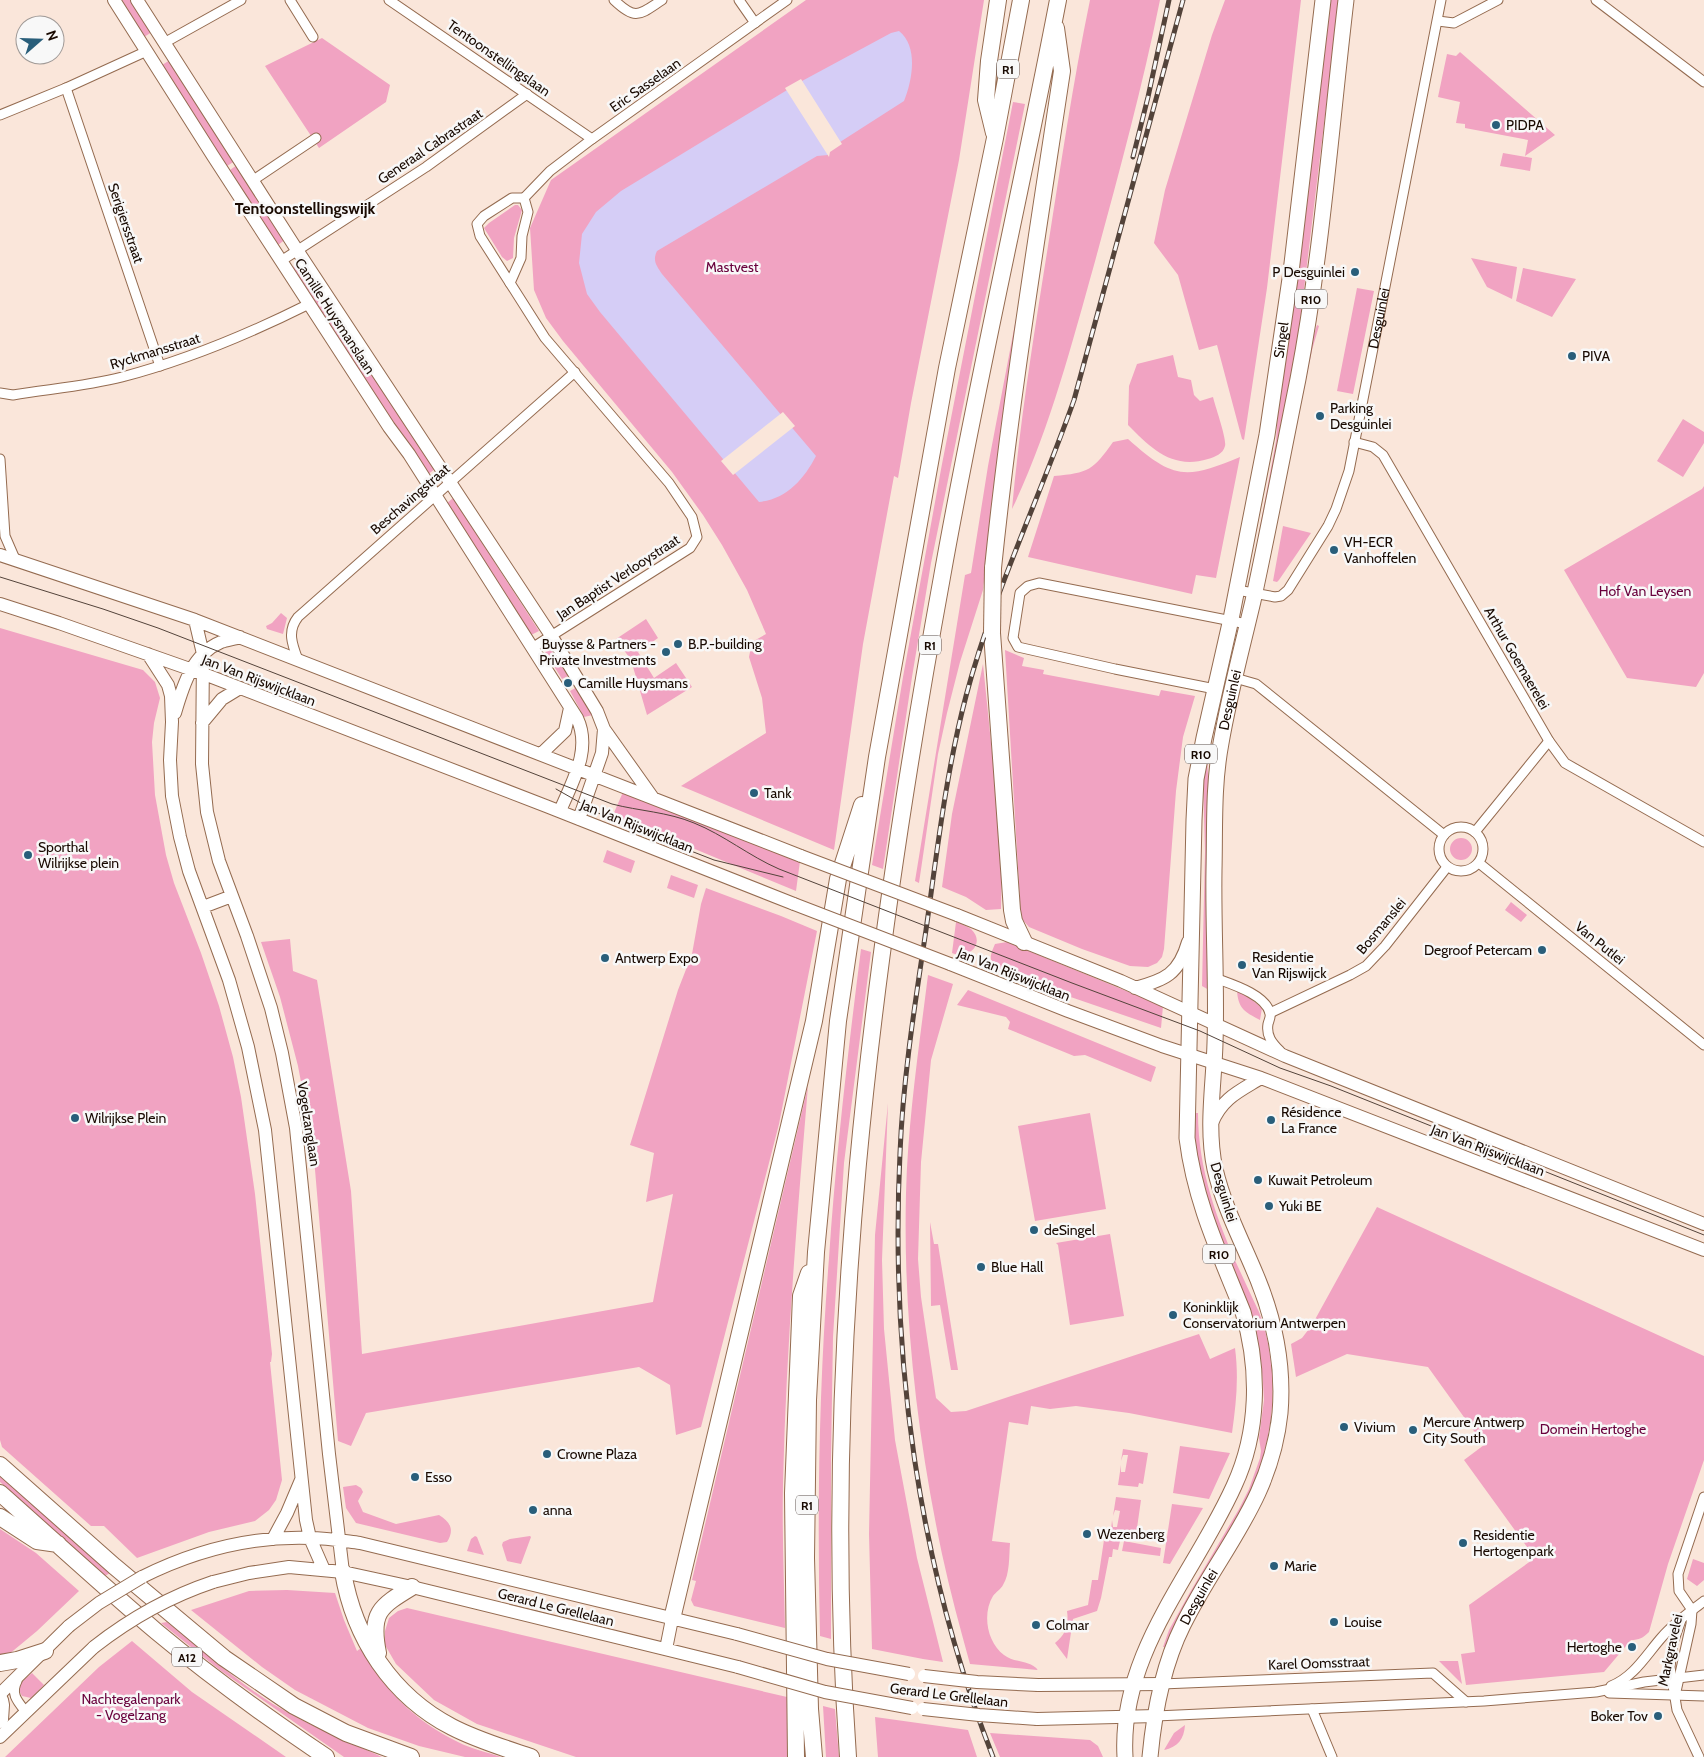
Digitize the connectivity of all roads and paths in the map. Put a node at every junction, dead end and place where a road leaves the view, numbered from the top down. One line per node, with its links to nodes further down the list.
1 (114, 0): 22 (street, Camille Huysmanslaan)
2 (137, 0): 21 (street, Camille Huysmanslaan)
3 (241, 0): 21 (street)
4 (290, 0): 20 (street)
5 (390, 0): 25 (street, Tentoonstellingslaan)
6 (614, 0): 7 (street)
7 (662, 0)
8 (740, 0): 19 (street)
9 (787, 0): 19 (street, Eric Sasselaan)
10 (998, 0): 28 (highway)
11 (1020, 0): 28 (highway, R1)
12 (1323, 0): 46 (main road, Singel / R10)
13 (1346, 0): 47 (main road, Singel / R10)
14 (1442, 0): 18 (street, Desguinlei)
15 (1498, 0): 18 (street)
16 (1596, 0): 23 (street)
17 (1056, 8): 83 (highway, bridge); 140 (highway, R1)
18 (1438, 21): 39 (street, Desguinlei)
19 (755, 23): 29 (street, Eric Sasselaan)
20 (313, 37)
21 (164, 43): 30 (street, Camille Huysmanslaan)
22 (146, 51): 24 (street); 33 (street, Camille Huysmanslaan)
23 (1704, 82)
24 (66, 88): 26 (street); 36 (street, Serigiersstraat)
25 (527, 94): 29 (street, Tentoonstellingslaan); 32 (street, Generaal Cabrastraat)
26 (0, 115)
27 (316, 138): 30 (street)
28 (996, 138): 69 (highway, R1)
29 (592, 140): 31 (street, Eric Sasselaan)
30 (252, 180): 32 (street, Camille Huysmanslaan)
31 (524, 198): 34 (street); 34 (street, Eric Sasselaan)
32 (297, 250): 33 (street, Generaal Cabrastraat); 41 (street, Camille Huysmanslaan)
33 (282, 261): 35 (street, Camille Huysmanslaan)
34 (510, 282): 37 (street, Eric Sasselaan)
35 (309, 304): 36 (street, Ryckmansstraat); 42 (street, Camille Huysmanslaan)
36 (160, 366): 38 (street, Ryckmansstraat)
37 (574, 372): 41 (street, Beschavingstraat); 43 (street, Eric Sasselaan)
38 (0, 394)
39 (1354, 442): 47 (street, Desguinlei); 67 (street, Arthur Goemaerelei)
40 (0, 459): 45 (street)
41 (451, 482): 42 (street, Beschavingstraat); 52 (street, Camille Huysmanslaan)
42 (436, 495): 54 (street, Camille Huysmanslaan); 57 (street, Beschavingstraat)
43 (697, 537): 52 (street, Jan Baptist Verlooystraat)
44 (0, 555): 45 (street, Jan Van Rijswijcklaan)
45 (15, 559): 50 (street, Jan Van Rijswijcklaan)
46 (1237, 590): 47 (street, Desguinlei); 49 (main road, Singel / R10)
47 (1254, 594): 51 (main road, Desguinlei / R10)
48 (0, 604): 55 (street, Jan Van Rijswijcklaan)
49 (1231, 619): 51 (street, Desguinlei); 62 (main road, Desguinlei / R10); 62 (street, Desguinlei)
50 (195, 620): 53 (street, Jan Van Rijswijcklaan); 56 (street, Vogelzanglaan)
51 (1248, 624): 60 (main road, Desguinlei / R10)
52 (552, 637): 54 (street); 66 (street, Camille Huysmanslaan)
53 (240, 638): 56 (street); 57 (street, Jan Van Rijswijcklaan)
54 (532, 648): 63 (street, Camille Huysmanslaan)
55 (148, 654): 58 (street, Jan Van Rijswijcklaan); 64 (street)
56 (203, 654): 58 (street); 59 (street, Vogelzanglaan)
57 (298, 660): 68 (street, Jan Van Rijswijcklaan)
58 (191, 670): 59 (street, Jan Van Rijswijcklaan); 64 (street)
59 (204, 674): 61 (street, Jan Van Rijswijcklaan); 65 (street, Vogelzanglaan)
60 (1235, 678): 76 (street); 84 (main road, Desguinlei / R10)
61 (240, 688): 65 (street); 73 (street, Jan Van Rijswijcklaan)
62 (1215, 689): 82 (main road, Desguinlei / R10)
63 (570, 708): 68 (street); 70 (street, Camille Huysmanslaan)
64 (172, 722): 81 (street)
65 (202, 723): 80 (street, Vogelzanglaan)
66 (604, 728): 71 (street, Camille Huysmanslaan); 72 (street, Camille Huysmanslaan)
67 (1549, 741): 75 (street); 77 (street, Arthur Goemaerelei)
68 (541, 754): 70 (street, Jan Van Rijswijcklaan)
69 (877, 757): 97 (highway, R1); 112 (highway)
70 (577, 769): 71 (street, Jan Van Rijswijcklaan); 73 (street, Camille Huysmanslaan)
71 (595, 776): 72 (street, Jan Van Rijswijcklaan); 74 (street, Camille Huysmanslaan)
72 (653, 798): 83 (street, Jan Van Rijswijcklaan, bridge)
73 (560, 812): 74 (street, Jan Van Rijswijcklaan)
74 (579, 819): 90 (street, Jan Van Rijswijcklaan, bridge)
75 (1475, 832): 76 (street); 78 (street)
76 (1444, 835): 79 (street)
77 (1704, 842)
78 (1479, 863): 79 (street); 89 (street, Van Putlei)
79 (1448, 867): 87 (street, Bosmanslei)
80 (232, 896): 81 (street); 105 (street, Vogelzanglaan)
81 (203, 907): 99 (street)
82 (1190, 937): 85 (street, Desguinlei); 86 (main road, Desguinlei / R10)
83 (1024, 942): 85 (street, Jan Van Rijswijcklaan)
84 (1215, 978): 87 (street); 88 (main road, Desguinlei / R10)
85 (1134, 988): 86 (street, Jan Van Rijswijcklaan)
86 (1188, 1012): 88 (street, Jan Van Rijswijcklaan); 90 (main road, Desguinlei / R10)
87 (1270, 1013): 91 (street, Jan Van Rijswijcklaan)
88 (1215, 1024): 91 (street, Jan Van Rijswijcklaan); 92 (main road, Desguinlei / R10)
89 (1704, 1045)
90 (1188, 1054): 92 (street, Jan Van Rijswijcklaan); 121 (main road, Desguinlei / R10)
91 (1285, 1056): 95 (street, Jan Van Rijswijcklaan)
92 (1214, 1062): 93 (street, Jan Van Rijswijcklaan); 94 (main road, Desguinlei / R10)
93 (1262, 1078): 94 (street); 96 (street, Jan Van Rijswijcklaan)
94 (1212, 1125): 122 (main road, Desguinlei / R10)
95 (1704, 1224)
96 (1704, 1250)
97 (816, 1252): 138 (highway); 139 (highway, R1)
98 (0, 1465): 136 (highway, A12)
99 (301, 1480): 103 (street); 104 (street)
100 (0, 1493): 106 (highway, A12)
101 (1704, 1497): 111 (street, Markgravelei)
102 (0, 1517): 106 (highway)
103 (310, 1538): 104 (street, Gerard Le Grellelaan); 105 (street, Gerard Le Grellelaan); 107 (street)
104 (273, 1539): 115 (street, Gerard Le Grellelaan, bridge)
105 (339, 1540): 108 (street, Vogelzanglaan); 112 (street, Gerard Le Grellelaan)
106 (58, 1544): 135 (highway, A12)
107 (324, 1570): 108 (street, Gerard Le Grellelaan); 130 (street, Gerard Le Grellelaan, bridge)
108 (343, 1572): 109 (street, Gerard Le Grellelaan); 117 (highway)
109 (412, 1587): 114 (street, Gerard Le Grellelaan); 117 (highway)
110 (1704, 1601): 111 (street)
111 (1692, 1610): 113 (street, Markgravelei); 120 (street, Markgravelei)
112 (672, 1619): 114 (street); 121 (street, Gerard Le Grellelaan, bridge)
113 (1681, 1620): 120 (street, Markgravelei); 123 (street)
114 (666, 1649): 132 (street, Gerard Le Grellelaan, bridge)
115 (45, 1651): 116 (highway); 118 (street, Gerard Le Grellelaan)
116 (0, 1663)
117 (380, 1665): 137 (highway)
118 (20, 1676): 124 (street, Gerard Le Grellelaan); 130 (street)
119 (1704, 1676): 120 (street)
120 (1675, 1678): 123 (street); 125 (street, Markgravelei)
121 (1134, 1684): 122 (street, Gerard Le Grellelaan); 132 (main road, Desguinlei / R10)
122 (1162, 1684): 128 (street, Karel Oomsstraat); 131 (main road, Desguinlei / R10)
123 (1596, 1692): 125 (street); 128 (street)
124 (0, 1694)
125 (1675, 1696): 126 (street); 144 (street)
126 (1704, 1696)
127 (0, 1700): 133 (highway)
128 (1466, 1702): 129 (street)
129 (1312, 1709): 131 (street); 143 (street)
130 (26, 1712): 134 (street, Gerard Le Grellelaan)
131 (1156, 1716): 132 (street, Gerard Le Grellelaan); 142 (main road, Desguinlei / R10)
132 (1126, 1717): 141 (main road, Desguinlei / R10)
133 (0, 1720)
134 (0, 1737)
135 (326, 1757)
136 (411, 1757)
137 (531, 1757)
138 (796, 1757)
139 (814, 1757)
140 (848, 1757)
141 (1125, 1757)
142 (1150, 1757)
143 (1332, 1757)
144 (1699, 1757)

